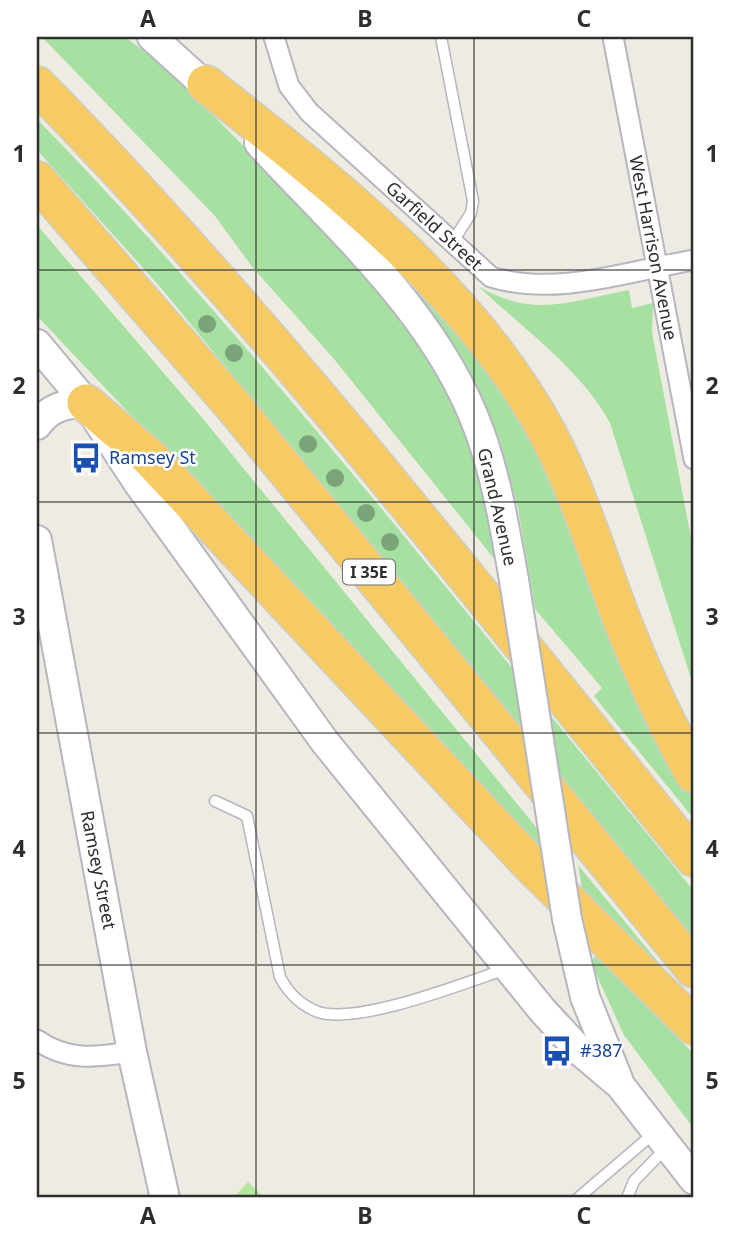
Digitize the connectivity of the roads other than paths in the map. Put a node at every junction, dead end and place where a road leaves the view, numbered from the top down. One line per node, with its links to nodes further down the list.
1 (152, 37): 5 (main road, Grand Avenue)
2 (274, 37): 8 (street, Garfield Street)
3 (441, 37): 8 (lane)
4 (613, 37): 10 (street, West Harrison Avenue)
5 (206, 84): 16 (highway); 21 (main road, Grand Avenue, bridge)
6 (37, 85): 18 (highway)
7 (37, 180): 20 (highway, I 35E)
8 (451, 243): 10 (street, Garfield Street)
9 (694, 260): 10 (street, Garfield Street)
10 (657, 267): 14 (street, West Harrison Avenue)
11 (37, 344): 12 (main road, Grand Avenue)
12 (86, 403): 13 (main road); 19 (main road, Grand Avenue); 23 (highway)
13 (37, 425)
14 (694, 459)
15 (37, 540): 25 (main road, Ramsey Street)
16 (694, 774)
17 (215, 801): 19 (lane)
18 (694, 858)
19 (510, 968): 22 (main road, Grand Avenue)
20 (694, 969)
21 (582, 991): 22 (main road); 26 (main road, Grand Avenue)
22 (543, 1011): 26 (main road, Grand Avenue)
23 (694, 1026)
24 (37, 1040): 25 (street)
25 (132, 1052): 29 (main road, Ramsey Street)
26 (620, 1085): 27 (main road, Grand Avenue)
27 (662, 1139): 28 (main road, Grand Avenue); 30 (lane); 31 (lane)
28 (694, 1180)
29 (165, 1198)
30 (578, 1198)
31 (628, 1198)

